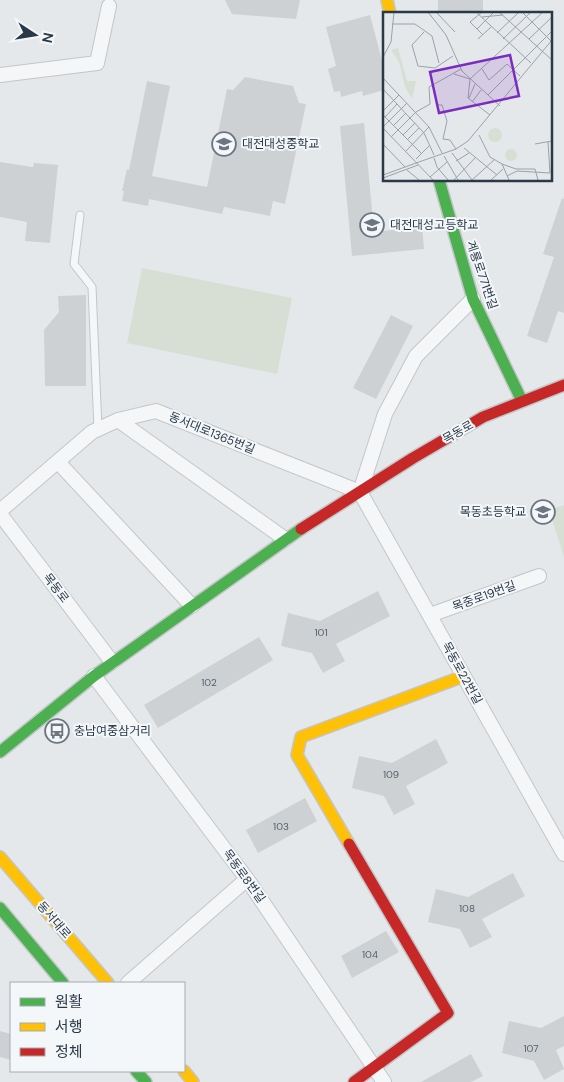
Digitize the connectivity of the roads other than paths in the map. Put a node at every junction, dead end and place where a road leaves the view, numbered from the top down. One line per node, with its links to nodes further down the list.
1 (109, 6): 2 (street)
2 (0, 75)
3 (439, 181): 5 (main road, 계룡로771번길)
4 (80, 215): 9 (lane)
5 (473, 299): 7 (main road, 계룡로771번길); 11 (street)
6 (564, 385): 7 (main road, 목동로)
7 (522, 401): 11 (main road, 목동로)
8 (118, 420): 9 (street, 동서대로1365번길); 11 (street, 동서대로1365번길); 14 (street)
9 (98, 430): 10 (street, 동서대로1365번길)
10 (58, 462): 12 (street, 동서대로1365번길); 16 (street)
11 (360, 492): 14 (main road, 목동로); 17 (street, 목동로22번길)
12 (0, 510)
13 (0, 514): 18 (street, 목동로)
14 (285, 539): 16 (main road, 목동로)
15 (539, 576): 17 (street, 목중로19번길)
16 (192, 606): 18 (main road, 목동로)
17 (430, 615): 20 (street, 목동로22번길)
18 (112, 662): 19 (main road, 목동로)
19 (94, 676): 21 (main road, 목동로); 24 (street, 목동로8번길)
20 (464, 676): 22 (street, 목동로22번길); 29 (main road)
21 (0, 752)
22 (564, 854)
23 (0, 857): 27 (main road, 동서대로)
24 (247, 879): 28 (street); 29 (street, 목동로8번길)
25 (0, 908): 26 (main road)
26 (62, 982)
27 (107, 982)
28 (129, 982)
29 (374, 1067): 34 (main road); 35 (street, 목동로8번길)
30 (137, 1072): 32 (main road)
31 (185, 1072): 33 (main road)
32 (146, 1082)
33 (193, 1082)
34 (354, 1082)
35 (384, 1082)

